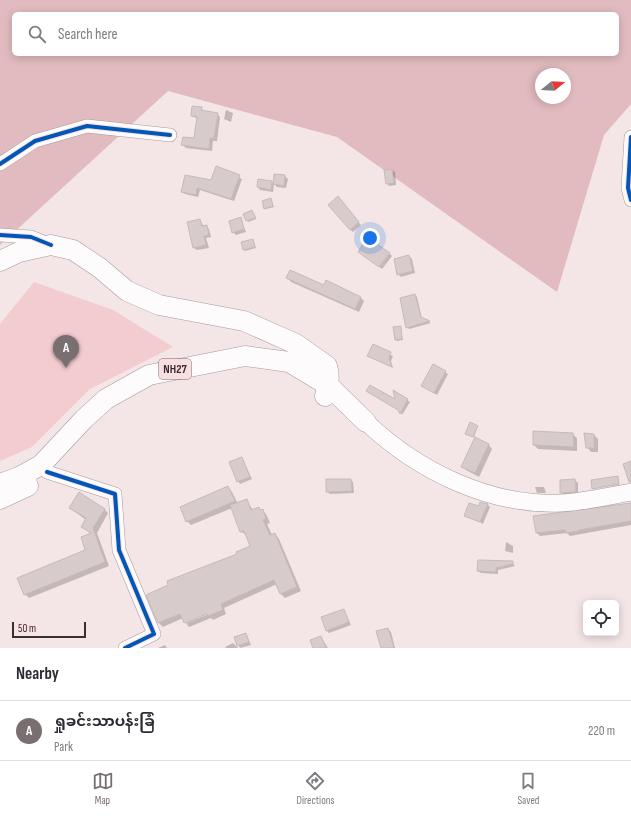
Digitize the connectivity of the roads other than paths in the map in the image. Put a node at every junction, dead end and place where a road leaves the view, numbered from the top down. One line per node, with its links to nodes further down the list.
1 (170, 136): 3 (street)
2 (631, 137): 4 (street)
3 (0, 164)
4 (631, 200)
5 (0, 235): 6 (street)
6 (51, 245): 7 (highway); 8 (highway)
7 (0, 261)
8 (326, 392): 9 (highway, NH27); 10 (highway, NH27); 11 (highway, NH27)
9 (366, 422): 13 (main road)
10 (47, 472): 11 (highway, NH27); 15 (street)
11 (21, 483): 12 (highway, NH27); 14 (highway, NH27)
12 (0, 484)
13 (631, 492)
14 (0, 499)
15 (125, 648)

